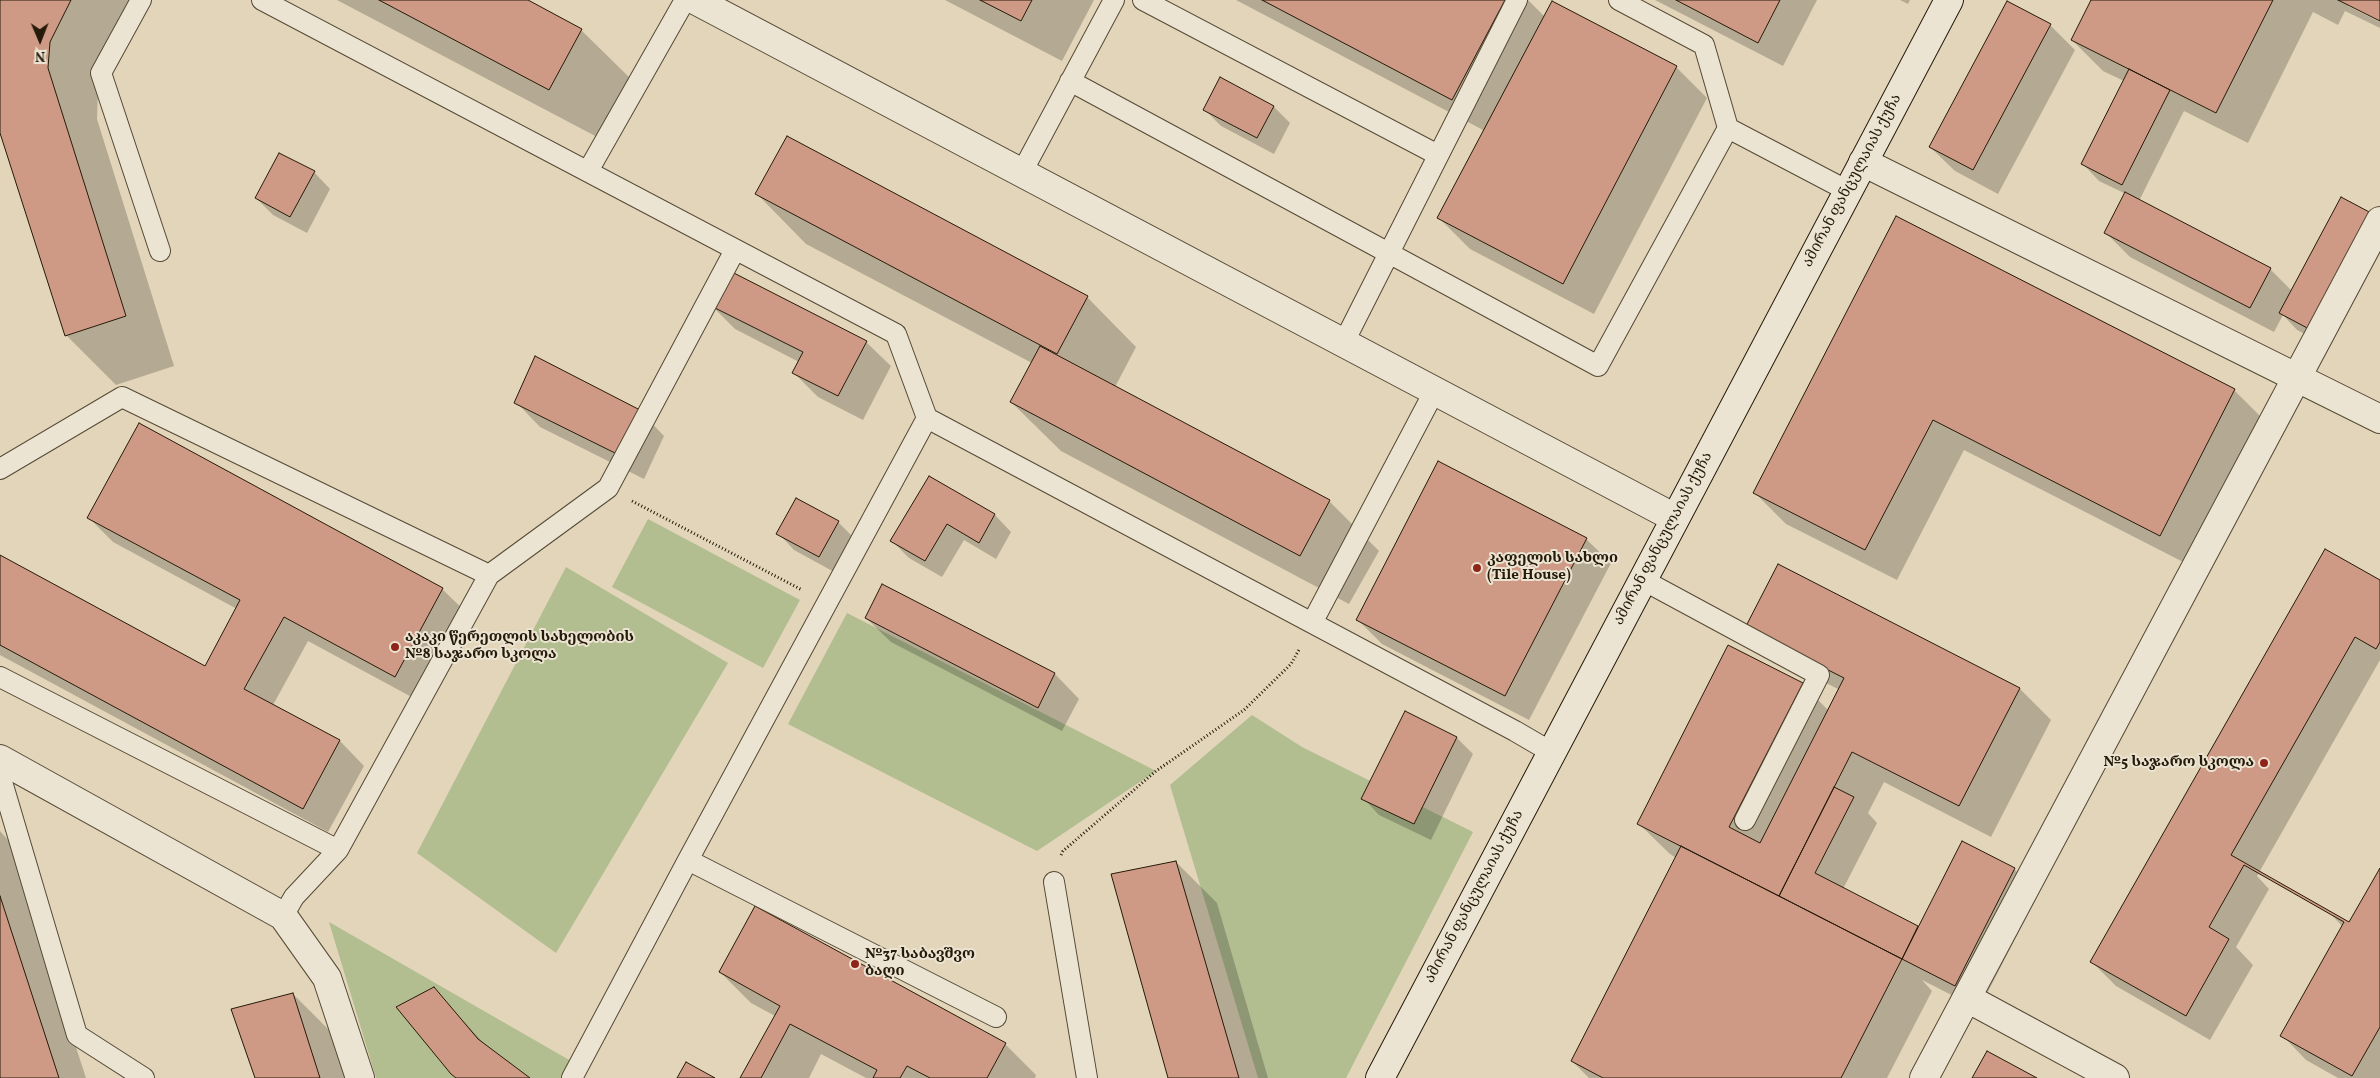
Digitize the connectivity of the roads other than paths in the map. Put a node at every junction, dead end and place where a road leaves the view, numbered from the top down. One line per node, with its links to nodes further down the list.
1 (141, 0): 19 (lane)
2 (262, 0): 14 (lane)
3 (685, 0): 14 (lane)
4 (695, 0): 15 (street)
5 (1114, 0): 10 (lane)
6 (1143, 0): 12 (lane)
7 (1517, 0): 12 (lane)
8 (1619, 0): 11 (lane)
9 (1949, 0): 13 (street, ამირან ფანცულაიას ქუჩა)
10 (1070, 81): 15 (lane); 20 (lane)
11 (1728, 128): 16 (lane); 20 (lane)
12 (1438, 155): 20 (lane)
13 (1863, 162): 16 (street, ამირან ფანცულაიას ქუჩა); 22 (street)
14 (588, 171): 18 (lane)
15 (1022, 172): 21 (street)
16 (1848, 191): 27 (street, ამირან ფანცულაიას ქუჩა)
17 (2377, 234): 22 (street)
18 (735, 250): 24 (lane); 28 (lane)
19 (160, 251)
20 (1389, 253): 21 (lane)
21 (1344, 342): 23 (street)
22 (2298, 376): 25 (street); 40 (street)
23 (1435, 390): 27 (street); 30 (lane)
24 (927, 418): 30 (lane); 37 (lane)
25 (2380, 419)
26 (0, 469): 28 (lane)
27 (1675, 518): 29 (street, ამირან ფანცულაიას ქუჩა)
28 (489, 575): 36 (lane)
29 (1643, 580): 32 (street, ამირან ფანცულაიას ქუჩა); 35 (lane)
30 (1312, 623): 32 (lane)
31 (0, 677): 36 (lane)
32 (1551, 752): 47 (street, ამირან ფანცულაიას ქუჩა)
33 (0, 759): 39 (street)
34 (0, 775): 43 (lane)
35 (1746, 820)
36 (338, 850): 39 (lane)
37 (688, 860): 41 (lane); 45 (lane)
38 (1054, 882): 46 (lane)
39 (282, 916): 44 (street)
40 (1967, 998): 42 (street); 48 (street)
41 (996, 1017)
42 (2103, 1075)
43 (144, 1078)
44 (360, 1078)
45 (572, 1078)
46 (1087, 1078)
47 (1380, 1078)
48 (1924, 1078)

